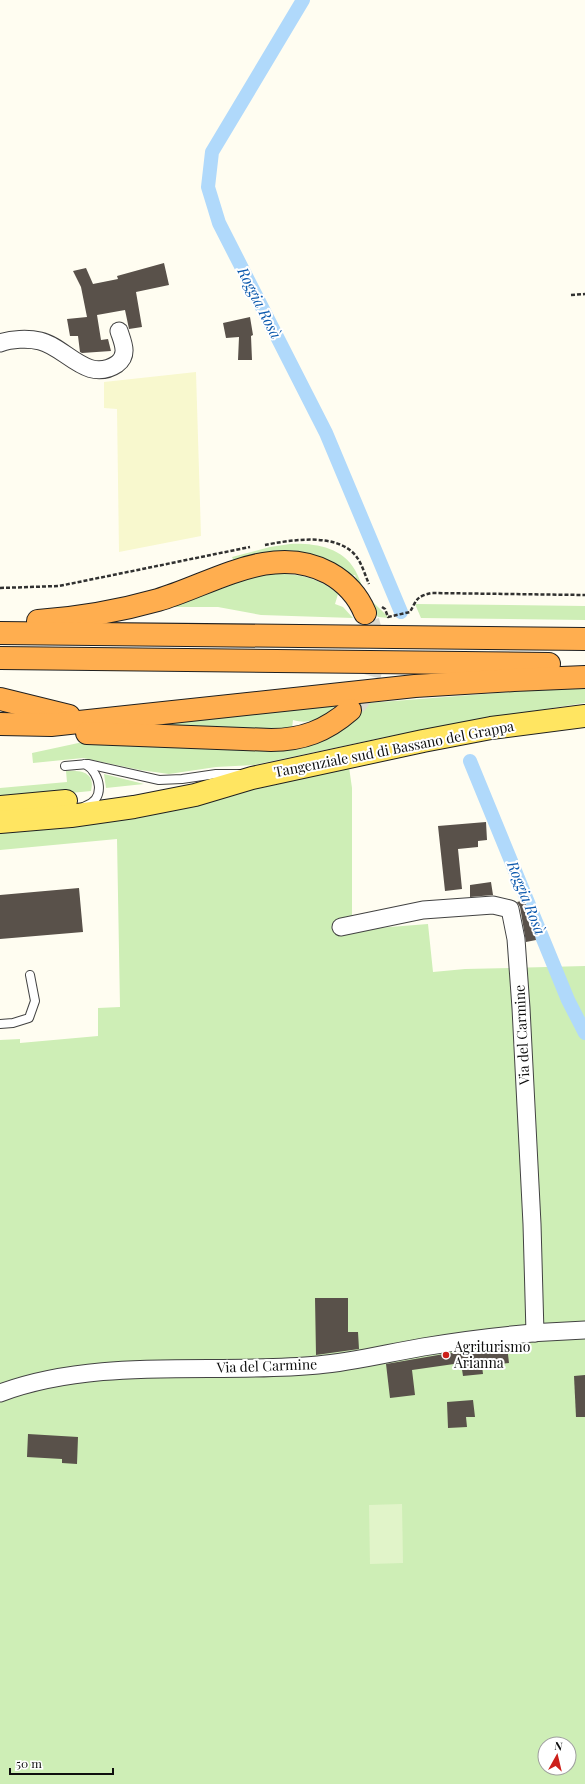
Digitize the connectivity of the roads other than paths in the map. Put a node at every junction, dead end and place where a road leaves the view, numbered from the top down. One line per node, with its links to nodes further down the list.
1 (119, 331): 2 (street)
2 (0, 343)
3 (366, 613): 4 (highway)
4 (0, 621)
5 (0, 633): 6 (highway)
6 (585, 639)
7 (0, 658): 8 (highway)
8 (585, 665)
9 (585, 677): 13 (highway)
10 (0, 700): 13 (highway)
11 (350, 710): 15 (highway)
12 (585, 716): 18 (main road, Tangenziale sud di Bassano del Grappa)
13 (88, 721): 15 (highway)
14 (0, 724): 15 (highway)
15 (51, 725)
16 (84, 764): 17 (lane); 18 (lane); 19 (lane)
17 (65, 766)
18 (260, 776): 19 (main road, Tangenziale sud di Bassano del Grappa); 22 (main road, Tangenziale sud di Bassano del Grappa)
19 (95, 798): 20 (main road, Tangenziale sud di Bassano del Grappa); 21 (lane)
20 (0, 806)
21 (0, 814)
22 (0, 822)
23 (341, 927): 27 (street, Via del Carmine)
24 (30, 976): 25 (lane)
25 (0, 1024)
26 (585, 1330): 27 (street, Via del Carmine)
27 (535, 1333): 28 (street, Via del Carmine)
28 (0, 1393)

